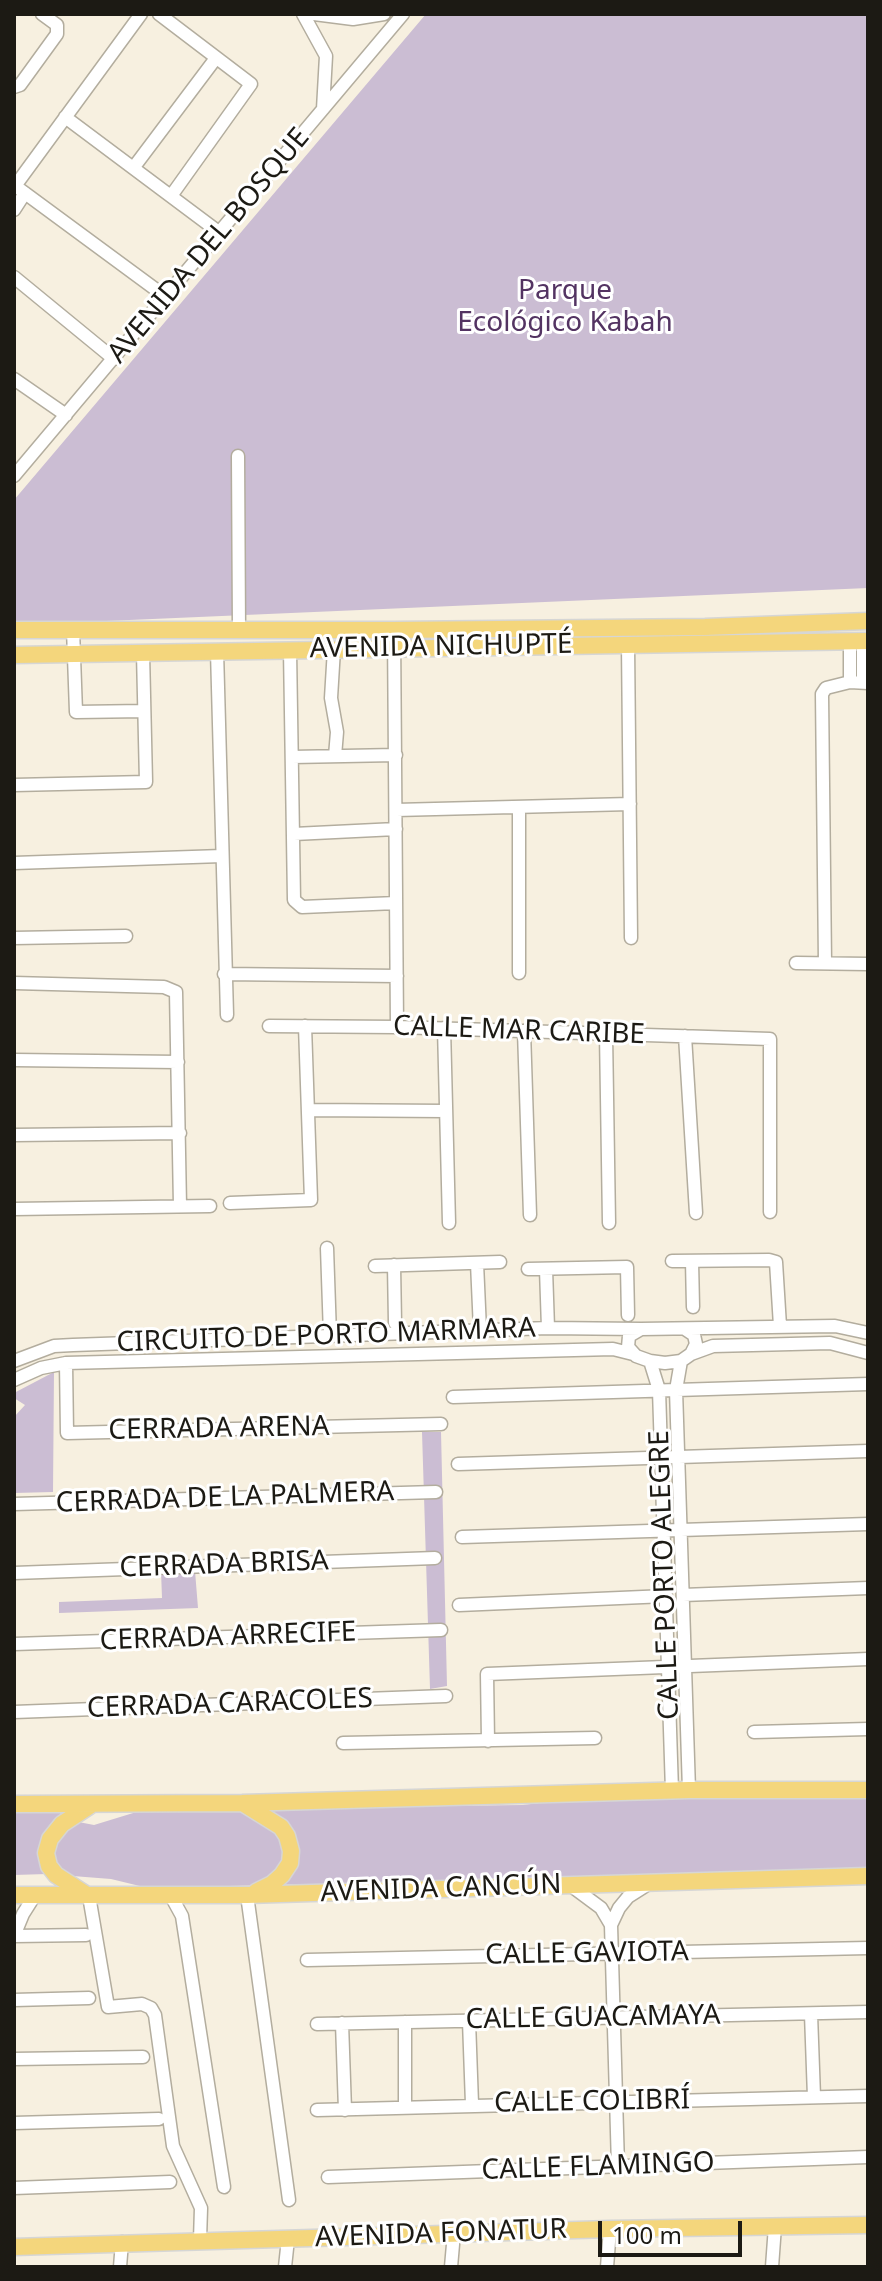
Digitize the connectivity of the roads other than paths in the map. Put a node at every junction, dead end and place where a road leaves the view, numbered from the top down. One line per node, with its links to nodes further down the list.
1 (42, 14): 9 (street)
2 (141, 14): 11 (street)
3 (159, 14): 8 (street)
4 (303, 14): 10 (street)
5 (314, 14): 6 (street)
6 (384, 14)
7 (403, 14): 10 (street, AVENIDA DEL BOSQUE)
8 (216, 58): 12 (street); 14 (street)
9 (14, 87)
10 (323, 111): 16 (street, AVENIDA DEL BOSQUE)
11 (65, 117): 12 (street); 13 (street)
12 (134, 167): 14 (street)
13 (18, 188): 15 (street); 18 (street)
14 (171, 196): 16 (street)
15 (14, 210)
16 (220, 233): 18 (street, AVENIDA DEL BOSQUE)
17 (14, 277): 19 (street)
18 (166, 297): 19 (street, AVENIDA DEL BOSQUE)
19 (114, 359): 21 (street, AVENIDA DEL BOSQUE)
20 (14, 379): 21 (street)
21 (66, 415): 23 (street, AVENIDA DEL BOSQUE)
22 (238, 456): 27 (street)
23 (14, 476)
24 (868, 621): 28 (main road, AVENIDA NICHUPTÉ)
25 (73, 629): 26 (main road, AVENIDA NICHUPTÉ); 27 (main road, AVENIDA NICHUPTÉ); 36 (street)
26 (14, 630)
27 (239, 630): 29 (main road, AVENIDA NICHUPTÉ)
28 (706, 635): 29 (main road, AVENIDA NICHUPTÉ); 30 (main road, AVENIDA NICHUPTÉ); 31 (main road, AVENIDA NICHUPTÉ)
29 (395, 639): 31 (main road, AVENIDA NICHUPTÉ); 32 (main road, AVENIDA NICHUPTÉ); 40 (street)
30 (860, 641): 38 (street)
31 (628, 644): 44 (street)
32 (334, 649): 33 (main road, AVENIDA NICHUPTÉ); 41 (street)
33 (290, 650): 34 (main road, AVENIDA NICHUPTÉ); 42 (street)
34 (217, 651): 35 (main road, AVENIDA NICHUPTÉ); 49 (street)
35 (143, 653): 36 (main road, AVENIDA NICHUPTÉ); 39 (street)
36 (73, 654): 37 (main road, AVENIDA NICHUPTÉ); 39 (street)
37 (14, 655)
38 (860, 682): 56 (street)
39 (144, 711): 43 (street)
40 (396, 755): 41 (street); 46 (street)
41 (335, 756): 42 (street)
42 (292, 757): 48 (street)
43 (14, 785)
44 (630, 804): 45 (street); 54 (street)
45 (519, 807): 46 (street); 58 (street)
46 (396, 810): 47 (street)
47 (396, 829): 48 (street); 51 (street)
48 (294, 834): 51 (street)
49 (222, 856): 50 (street); 59 (street)
50 (14, 863)
51 (396, 903): 60 (street)
52 (126, 936): 53 (street)
53 (14, 938)
54 (631, 938)
55 (796, 963): 56 (street)
56 (825, 963): 57 (street)
57 (868, 964)
58 (519, 973)
59 (224, 974): 60 (street); 62 (street)
60 (397, 976): 65 (street)
61 (14, 983): 71 (street)
62 (227, 1015)
63 (269, 1026): 64 (street, CALLE MAR CARIBE)
64 (305, 1026): 65 (street, CALLE MAR CARIBE); 72 (street)
65 (397, 1027): 66 (street, CALLE MAR CARIBE)
66 (444, 1028): 67 (street, CALLE MAR CARIBE); 73 (street)
67 (524, 1031): 68 (street, CALLE MAR CARIBE); 82 (street)
68 (606, 1034): 69 (street, CALLE MAR CARIBE); 84 (street)
69 (685, 1036): 80 (street, CALLE MAR CARIBE); 81 (street)
70 (14, 1060): 71 (street)
71 (178, 1062): 74 (street)
72 (309, 1110): 73 (street); 76 (street)
73 (446, 1111): 83 (street)
74 (180, 1133): 75 (street); 77 (street)
75 (14, 1135)
76 (230, 1203)
77 (180, 1206): 78 (street); 79 (street)
78 (210, 1206)
79 (14, 1209)
80 (770, 1212)
81 (696, 1213)
82 (530, 1215)
83 (449, 1223)
84 (609, 1223)
85 (327, 1248): 103 (street)
86 (672, 1261): 87 (street)
87 (692, 1261): 94 (street); 97 (street)
88 (500, 1262): 89 (street)
89 (477, 1263): 90 (street); 101 (street)
90 (394, 1265): 91 (street); 96 (street)
91 (375, 1266)
92 (528, 1269): 93 (street)
93 (546, 1269): 95 (street); 98 (street)
94 (693, 1307)
95 (628, 1315)
96 (395, 1323)
97 (780, 1326): 100 (street, CIRCUITO DE PORTO MARMARA); 102 (street, CIRCUITO DE PORTO MARMARA)
98 (548, 1328): 99 (street, CIRCUITO DE PORTO MARMARA); 101 (street, CIRCUITO DE PORTO MARMARA)
99 (641, 1329): 100 (street, CIRCUITO DE PORTO MARMARA); 105 (street)
100 (685, 1329): 106 (street)
101 (480, 1330): 103 (street, CIRCUITO DE PORTO MARMARA)
102 (868, 1333)
103 (330, 1335): 107 (street, CIRCUITO DE PORTO MARMARA)
104 (868, 1353): 106 (street, CIRCUITO DE PORTO MARMARA)
105 (633, 1354): 108 (street, CIRCUITO DE PORTO MARMARA); 109 (street, CIRCUITO DE PORTO MARMARA)
106 (686, 1357): 108 (street, CIRCUITO DE PORTO MARMARA); 113 (street, CALLE PORTO ALEGRE)
107 (14, 1361)
108 (650, 1361): 112 (street, CALLE PORTO ALEGRE)
109 (66, 1363): 110 (street, CIRCUITO DE PORTO MARMARA); 115 (street, CERRADA ARENA)
110 (14, 1380)
111 (868, 1384): 113 (street)
112 (659, 1390): 113 (street); 114 (street); 117 (street, CALLE PORTO ALEGRE)
113 (676, 1390): 118 (street, CALLE PORTO ALEGRE)
114 (453, 1397)
115 (441, 1424)
116 (868, 1451): 118 (street)
117 (662, 1456): 118 (street); 119 (street); 124 (street, CALLE PORTO ALEGRE)
118 (678, 1456): 123 (street, CALLE PORTO ALEGRE)
119 (458, 1464)
120 (436, 1492): 121 (street, CERRADA DE LA PALMERA)
121 (14, 1504)
122 (868, 1524): 123 (street)
123 (680, 1528): 124 (street); 129 (street, CALLE PORTO ALEGRE)
124 (664, 1529): 125 (street); 130 (street, CALLE PORTO ALEGRE)
125 (462, 1537)
126 (435, 1558): 127 (street, CERRADA BRISA)
127 (14, 1573)
128 (868, 1588): 129 (street)
129 (683, 1595): 136 (street, CALLE PORTO ALEGRE)
130 (666, 1596): 131 (street); 135 (street, CALLE PORTO ALEGRE)
131 (459, 1605)
132 (441, 1630): 133 (street, CERRADA ARRECIFE)
133 (14, 1644)
134 (868, 1659): 136 (street)
135 (669, 1665): 136 (street); 142 (street); 144 (street, CALLE PORTO ALEGRE)
136 (686, 1665): 144 (street, CALLE PORTO ALEGRE)
137 (446, 1696): 138 (street, CERRADA CARACOLES)
138 (14, 1712)
139 (868, 1729): 140 (street)
140 (754, 1732)
141 (595, 1738): 142 (street)
142 (488, 1741): 143 (street)
143 (343, 1743)
144 (680, 1790): 145 (main road); 146 (main road)
145 (868, 1790)
146 (242, 1803): 148 (main road); 155 (main road)
147 (14, 1804): 148 (main road)
148 (91, 1805): 156 (main road)
149 (868, 1876): 150 (main road, AVENIDA CANCÚN)
150 (650, 1883): 151 (main road, AVENIDA CANCÚN); 159 (street)
151 (570, 1885): 155 (main road, AVENIDA CANCÚN); 159 (street)
152 (14, 1895): 153 (main road, AVENIDA CANCÚN)
153 (35, 1895): 156 (main road, AVENIDA CANCÚN); 161 (street)
154 (196, 1895): 155 (main road, AVENIDA CANCÚN); 157 (main road, AVENIDA CANCÚN); 158 (street)
155 (247, 1895): 191 (street)
156 (89, 1896): 157 (main road, AVENIDA CANCÚN); 197 (street)
157 (171, 1896): 158 (street)
158 (182, 1916): 189 (street)
159 (611, 1925): 163 (street)
160 (86, 1935): 161 (street)
161 (14, 1936)
162 (868, 1948): 163 (street, CALLE GAVIOTA)
163 (612, 1953): 164 (street, CALLE GAVIOTA); 169 (street)
164 (307, 1960)
165 (89, 1998): 166 (street)
166 (14, 2000)
167 (868, 2012): 168 (street, CALLE GUACAMAYA)
168 (811, 2014): 169 (street, CALLE GUACAMAYA); 177 (street)
169 (615, 2018): 170 (street, CALLE GUACAMAYA); 178 (street)
170 (469, 2021): 171 (street, CALLE GUACAMAYA); 179 (street)
171 (405, 2022): 172 (street, CALLE GUACAMAYA); 180 (street)
172 (342, 2023): 173 (street, CALLE GUACAMAYA); 182 (street)
173 (317, 2024)
174 (143, 2057): 175 (street)
175 (14, 2059)
176 (868, 2096): 177 (street, CALLE COLIBRÍ)
177 (814, 2097): 178 (street, CALLE COLIBRÍ)
178 (617, 2102): 179 (street, CALLE COLIBRÍ); 186 (street)
179 (472, 2104): 180 (street, CALLE COLIBRÍ)
180 (405, 2107): 182 (street, CALLE COLIBRÍ)
181 (317, 2110): 182 (street, CALLE COLIBRÍ)
182 (345, 2110)
183 (159, 2119): 184 (street)
184 (14, 2123)
185 (868, 2157): 186 (street, CALLE FLAMINGO)
186 (618, 2166): 187 (street, CALLE FLAMINGO)
187 (328, 2177)
188 (170, 2182): 190 (street)
189 (224, 2187)
190 (14, 2188)
191 (289, 2200)
192 (868, 2225): 193 (main road, AVENIDA FONATUR)
193 (775, 2226): 194 (main road, AVENIDA FONATUR); 204 (street)
194 (610, 2229): 195 (main road, AVENIDA FONATUR); 203 (street)
195 (454, 2233): 196 (main road, AVENIDA FONATUR); 202 (street)
196 (288, 2239): 197 (main road, AVENIDA FONATUR); 201 (street)
197 (200, 2240): 198 (main road, AVENIDA FONATUR)
198 (122, 2242): 199 (main road, AVENIDA FONATUR); 200 (street)
199 (14, 2247)
200 (120, 2267)
201 (285, 2267)
202 (451, 2267)
203 (607, 2267)
204 (772, 2267)

